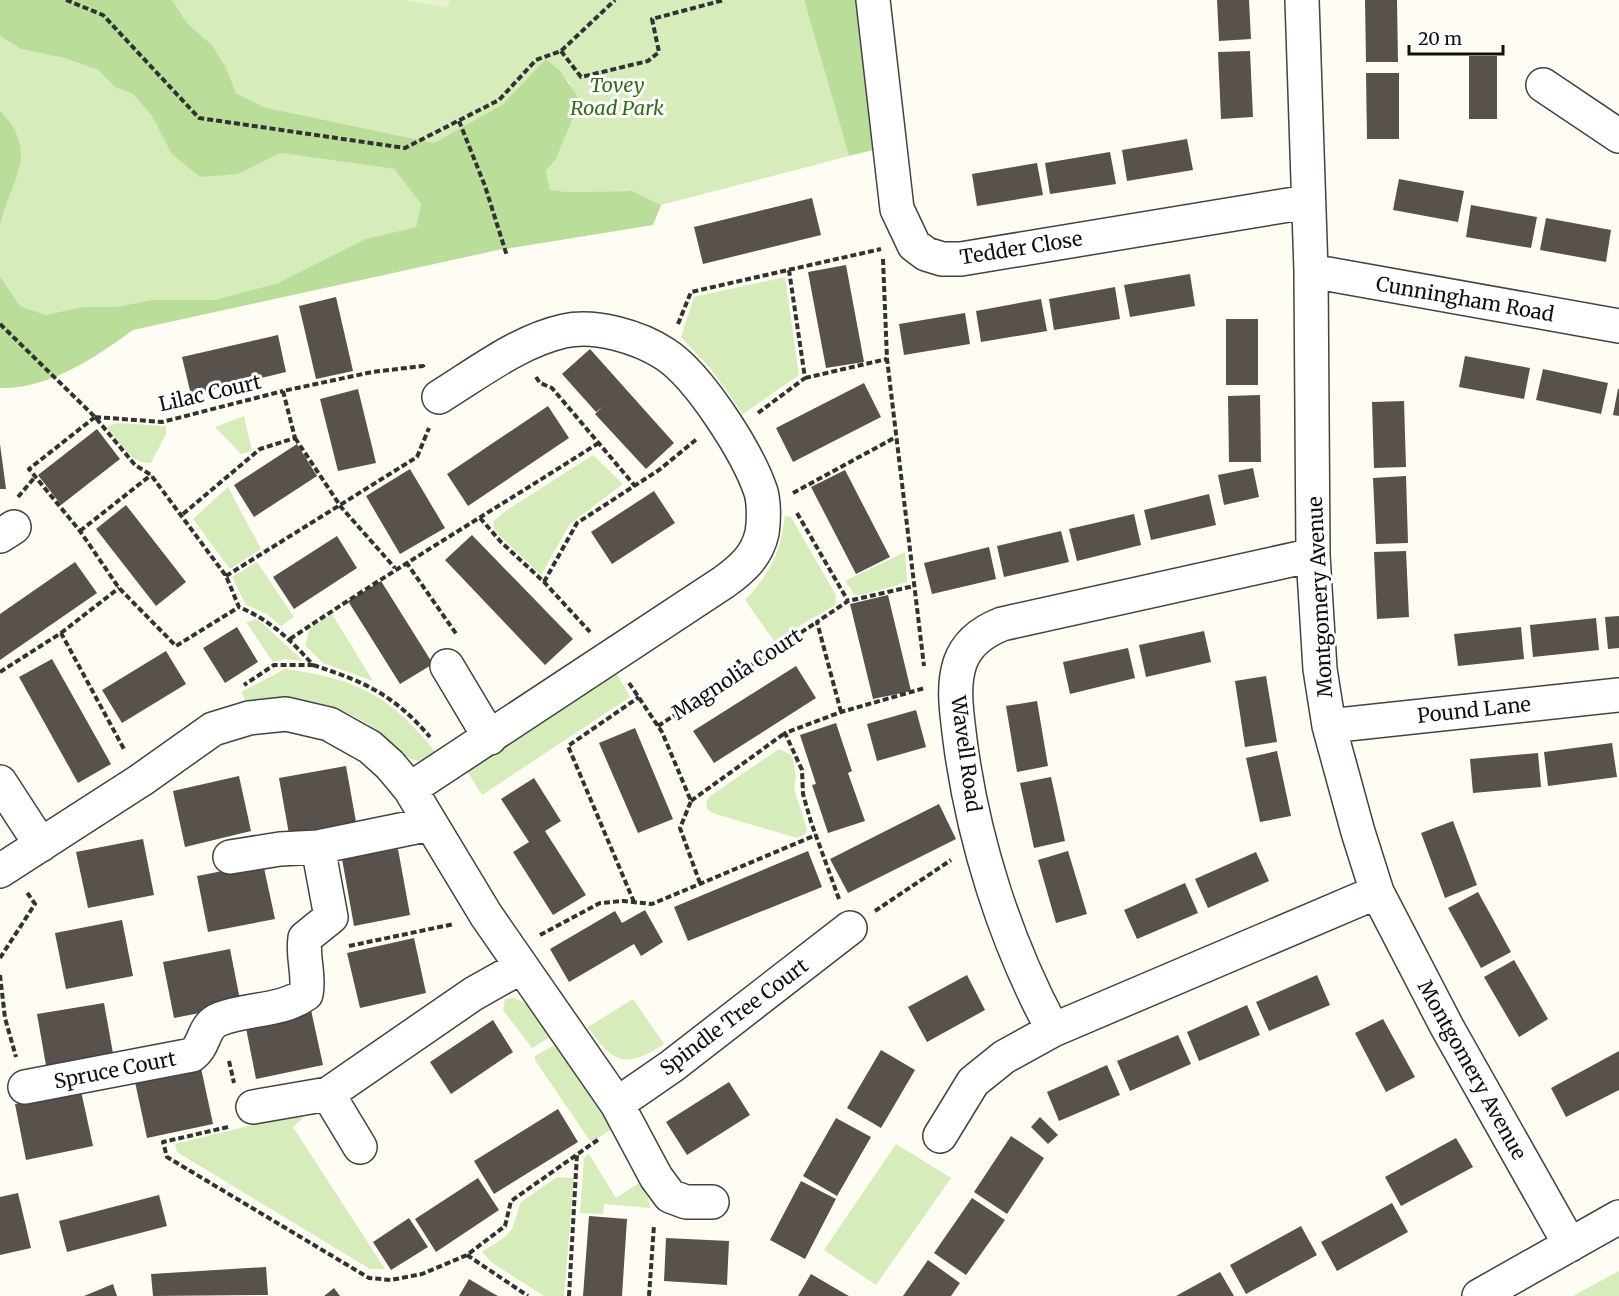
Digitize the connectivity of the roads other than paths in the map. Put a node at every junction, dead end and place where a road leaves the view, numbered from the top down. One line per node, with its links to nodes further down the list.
1 (873, 0): 5 (street, Tedder Close)
2 (1302, 0): 5 (street, Montgomery Avenue)
3 (1543, 85): 4 (street)
4 (1619, 136)
5 (1307, 202): 6 (street, Montgomery Avenue)
6 (1311, 271): 7 (street, Cunningham Road); 9 (street, Montgomery Avenue)
7 (1619, 326)
8 (439, 397): 13 (street)
9 (1313, 555): 12 (street, Montgomery Avenue); 24 (street, Wavell Road)
10 (447, 666): 13 (street)
11 (1619, 695): 12 (street, Pound Lane)
12 (1329, 726): 21 (street, Montgomery Avenue)
13 (490, 738): 15 (street)
14 (0, 782): 17 (street)
15 (410, 789): 16 (street); 17 (street)
16 (430, 824): 18 (street); 23 (street)
17 (41, 844): 20 (street)
18 (318, 847): 19 (street); 25 (street, Spruce Court)
19 (230, 857)
20 (5, 868)
21 (1377, 892): 24 (street); 33 (street, Montgomery Avenue)
22 (850, 928): 28 (street, Spindle Tree Court)
23 (516, 959): 26 (street); 28 (street)
24 (1053, 1030): 29 (street)
25 (25, 1087)
26 (328, 1094): 27 (street); 30 (street)
27 (253, 1107)
28 (622, 1113): 31 (street)
29 (940, 1136)
30 (360, 1147)
31 (712, 1202)
32 (1619, 1217): 33 (street)
33 (1570, 1245): 34 (street)
34 (1479, 1296)

